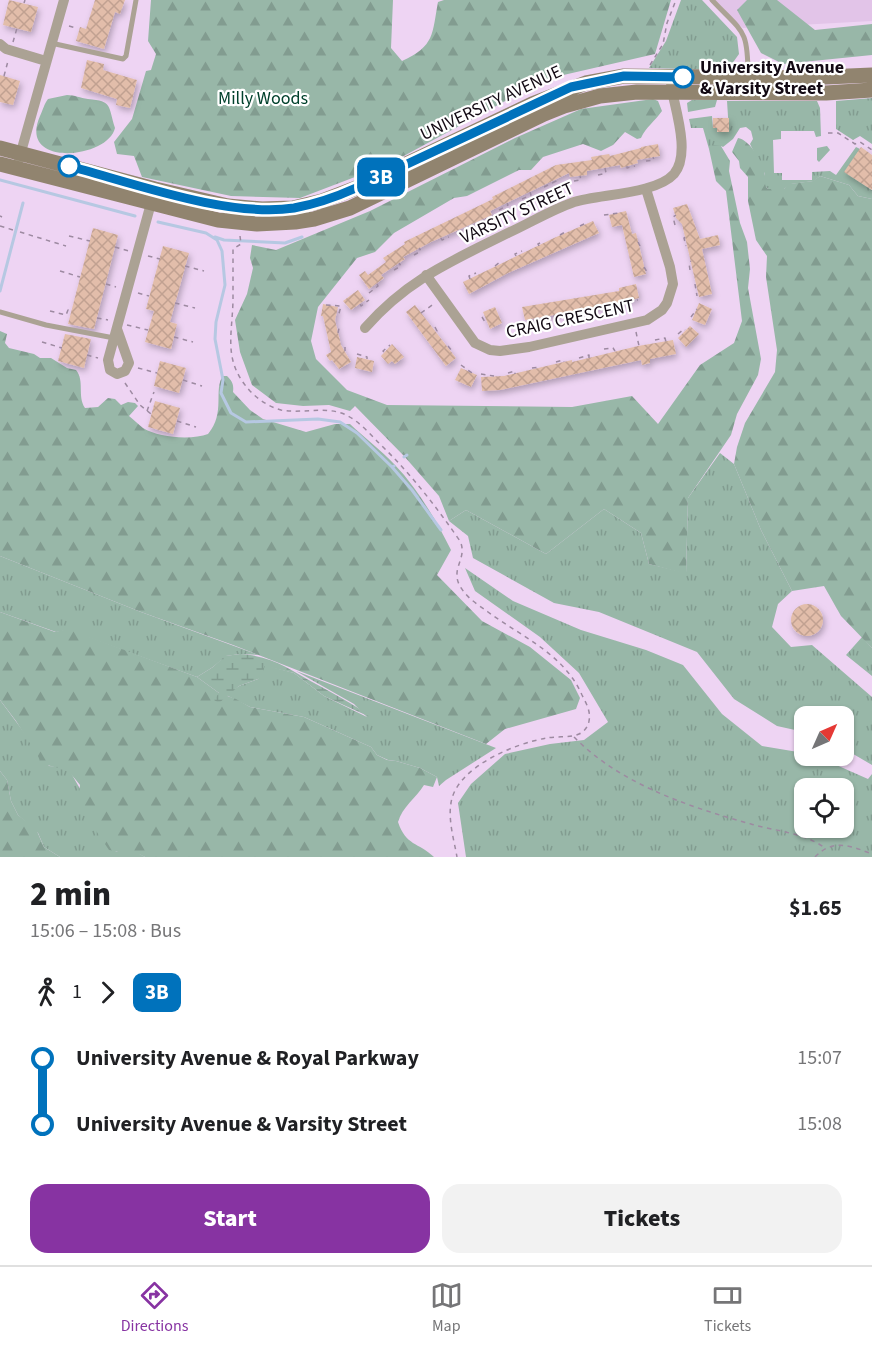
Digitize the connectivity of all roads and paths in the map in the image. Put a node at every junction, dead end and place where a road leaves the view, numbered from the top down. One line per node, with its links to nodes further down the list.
1 (64, 0): 5 (street)
2 (136, 0): 5 (lane)
3 (676, 0): 9 (path)
4 (712, 0): 11 (lane)
5 (51, 43): 7 (street)
6 (2, 48): 7 (street)
7 (46, 61): 18 (street)
8 (872, 75): 11 (main road, UNIVERSITY AVENUE)
9 (640, 76): 10 (main road, UNIVERSITY AVENUE); 31 (main road, UNIVERSITY AVENUE)
10 (669, 77): 11 (main road, UNIVERSITY AVENUE); 13 (street, VARSITY STREET)
11 (748, 85): 12 (main road, UNIVERSITY AVENUE); 13 (main road, UNIVERSITY AVENUE)
12 (872, 90)
13 (672, 92): 29 (street, VARSITY STREET); 40 (main road, UNIVERSITY AVENUE)
14 (828, 133): 16 (path)
15 (0, 148): 18 (main road, UNIVERSITY AVENUE)
16 (872, 150)
17 (653, 157): 19 (path)
18 (19, 161): 20 (main road, UNIVERSITY AVENUE); 31 (main road, UNIVERSITY AVENUE)
19 (646, 161)
20 (0, 164)
21 (627, 166): 22 (path)
22 (635, 166)
23 (605, 168): 25 (path)
24 (580, 176): 27 (path)
25 (598, 176)
26 (555, 180): 28 (path)
27 (574, 181)
28 (544, 187)
29 (646, 189): 78 (street, VARSITY STREET); 110 (street, CRAIG CRESCENT)
30 (530, 192): 32 (path)
31 (153, 197): 40 (main road, UNIVERSITY AVENUE); 116 (street)
32 (522, 199)
33 (507, 203): 34 (path)
34 (499, 210)
35 (619, 213): 36 (path)
36 (604, 215)
37 (676, 215): 42 (path)
38 (494, 216): 39 (path)
39 (486, 218)
40 (239, 223): 157 (path)
41 (587, 224): 44 (path)
42 (675, 225)
43 (0, 226): 47 (path)
44 (580, 226)
45 (471, 227): 46 (path)
46 (464, 229)
47 (13, 230)
48 (567, 231): 50 (path)
49 (20, 232): 58 (path)
50 (560, 235)
51 (69, 236): 55 (path)
52 (449, 237): 54 (path)
53 (685, 237): 60 (path)
54 (441, 238)
55 (90, 241)
56 (544, 241): 59 (path)
57 (638, 242): 62 (path)
58 (66, 246)
59 (539, 246)
60 (686, 246)
61 (419, 248): 64 (path)
62 (641, 248)
63 (522, 251): 65 (path)
64 (414, 255)
65 (516, 256)
66 (690, 261): 73 (path)
67 (500, 262): 70 (path)
68 (399, 263): 72 (path)
69 (185, 266): 75 (path)
70 (495, 266)
71 (644, 267): 76 (path)
72 (394, 270)
73 (690, 270)
74 (60, 271): 79 (path)
75 (204, 271)
76 (647, 272)
77 (476, 273): 80 (path)
78 (426, 275): 85 (street, CRAIG CRESCENT); 113 (street, VARSITY STREET)
79 (80, 277)
80 (470, 279)
81 (376, 284): 83 (path)
82 (695, 284): 84 (path)
83 (369, 293)
84 (697, 296)
85 (442, 297): 100 (path); 110 (street, CRAIG CRESCENT)
86 (369, 300): 91 (path)
87 (638, 300): 88 (path)
88 (628, 301)
89 (175, 303): 93 (path)
90 (326, 304): 103 (path)
91 (360, 304)
92 (603, 307): 105 (path)
93 (195, 308)
94 (697, 309): 106 (path)
95 (579, 310): 99 (path)
96 (50, 311): 97 (path)
97 (71, 311)
98 (0, 312): 116 (lane)
99 (587, 312)
100 (421, 313)
101 (554, 315): 102 (path)
102 (563, 316)
103 (338, 317)
104 (482, 317): 108 (path)
105 (614, 317)
106 (692, 318)
107 (531, 319): 109 (path)
108 (486, 322)
109 (541, 323)
110 (634, 323): 126 (path)
111 (435, 327): 115 (path)
112 (339, 328): 117 (path)
113 (365, 328)
114 (685, 330): 118 (path)
115 (435, 332)
116 (116, 333): 143 (street); 143 (street)
117 (338, 333)
118 (678, 334)
119 (174, 337): 122 (path)
120 (656, 340): 123 (path)
121 (42, 342): 128 (path)
122 (193, 342)
123 (666, 342)
124 (390, 345): 132 (path)
125 (448, 346): 133 (path)
126 (639, 346)
127 (345, 347): 130 (path)
128 (62, 348)
129 (604, 349): 131 (path)
130 (345, 351)
131 (615, 351)
132 (384, 352)
133 (451, 352)
134 (357, 354): 137 (path)
135 (579, 358): 136 (path)
136 (590, 358)
137 (367, 359)
138 (556, 362): 139 (path)
139 (564, 362)
140 (461, 364): 145 (path)
141 (540, 367): 142 (path)
142 (532, 368)
143 (124, 370): 144 (path); 153 (path)
144 (157, 373)
145 (472, 373)
146 (508, 373): 148 (path)
147 (481, 374): 149 (path)
148 (515, 374)
149 (494, 376)
150 (183, 380): 151 (path)
151 (202, 386)
152 (154, 392): 153 (path)
153 (147, 411): 154 (path)
154 (152, 414)
155 (177, 421): 156 (path)
156 (196, 427)
157 (573, 736): 158 (path); 160 (path)
158 (825, 848): 159 (path); 161 (path)
159 (872, 854)
160 (458, 857)
161 (815, 857)

